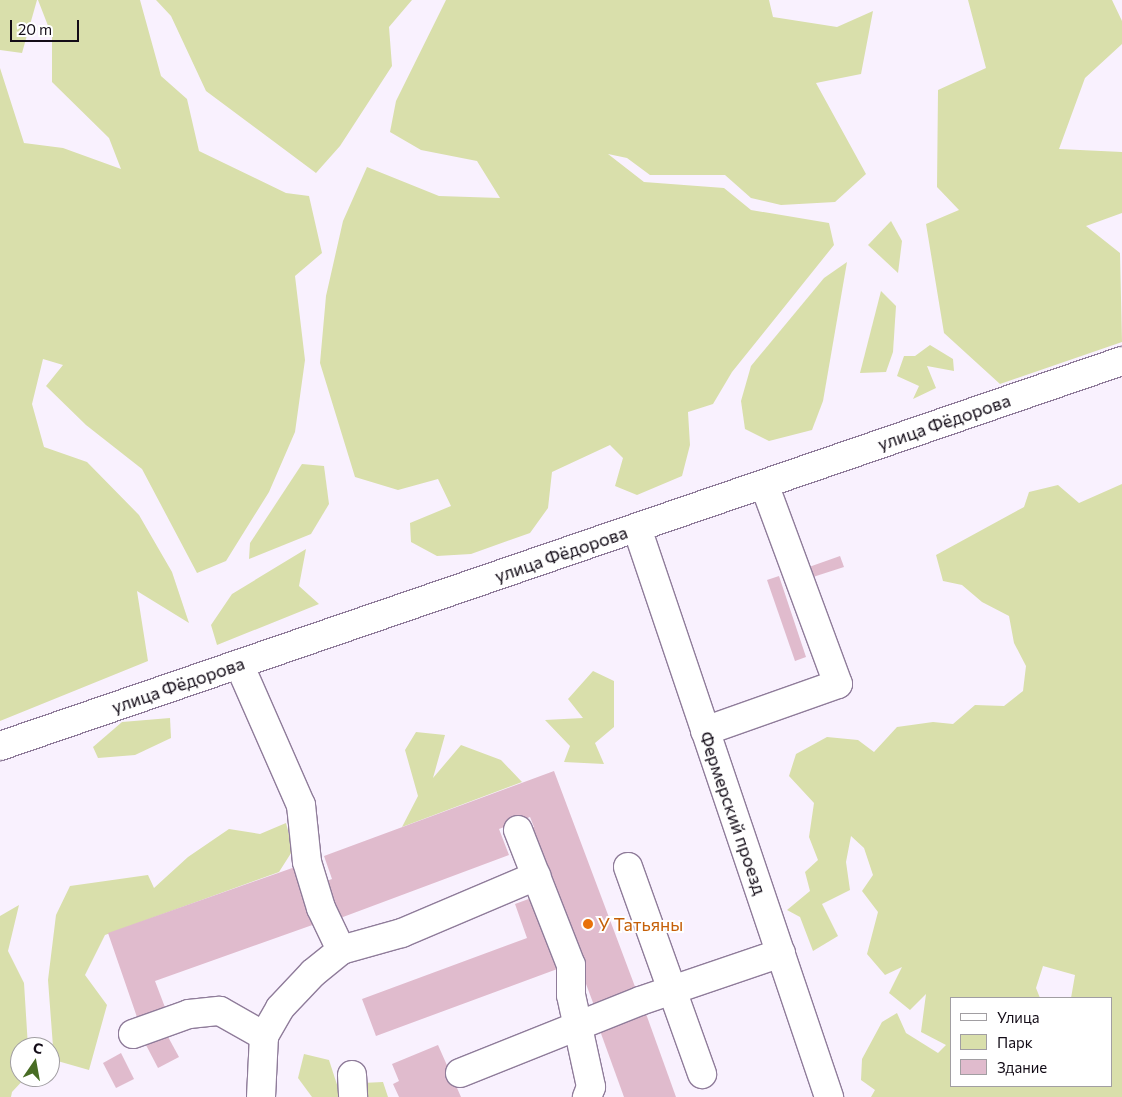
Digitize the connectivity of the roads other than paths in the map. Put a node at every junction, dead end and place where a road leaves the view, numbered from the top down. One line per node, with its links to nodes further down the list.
1 (1122, 361): 2 (street, улица Фёдорова)
2 (764, 484): 3 (street, улица Фёдорова); 5 (street)
3 (637, 528): 4 (street, улица Фёдорова); 5 (street, Фермерский проезд)
4 (239, 664): 6 (street, улица Фёдорова); 10 (street)
5 (705, 730): 11 (street, Фермерский проезд)
6 (0, 746)
7 (518, 830): 9 (street)
8 (628, 867): 12 (street)
9 (536, 876): 10 (street); 13 (street)
10 (342, 950): 15 (street)
11 (781, 953): 12 (street); 20 (street, Фермерский проезд)
12 (672, 990): 13 (street); 17 (street)
13 (576, 1026): 16 (street); 18 (street)
14 (133, 1034): 15 (street)
15 (264, 1036): 19 (street)
16 (460, 1073)
17 (702, 1074)
18 (595, 1094)
19 (261, 1097)
20 (829, 1097)

